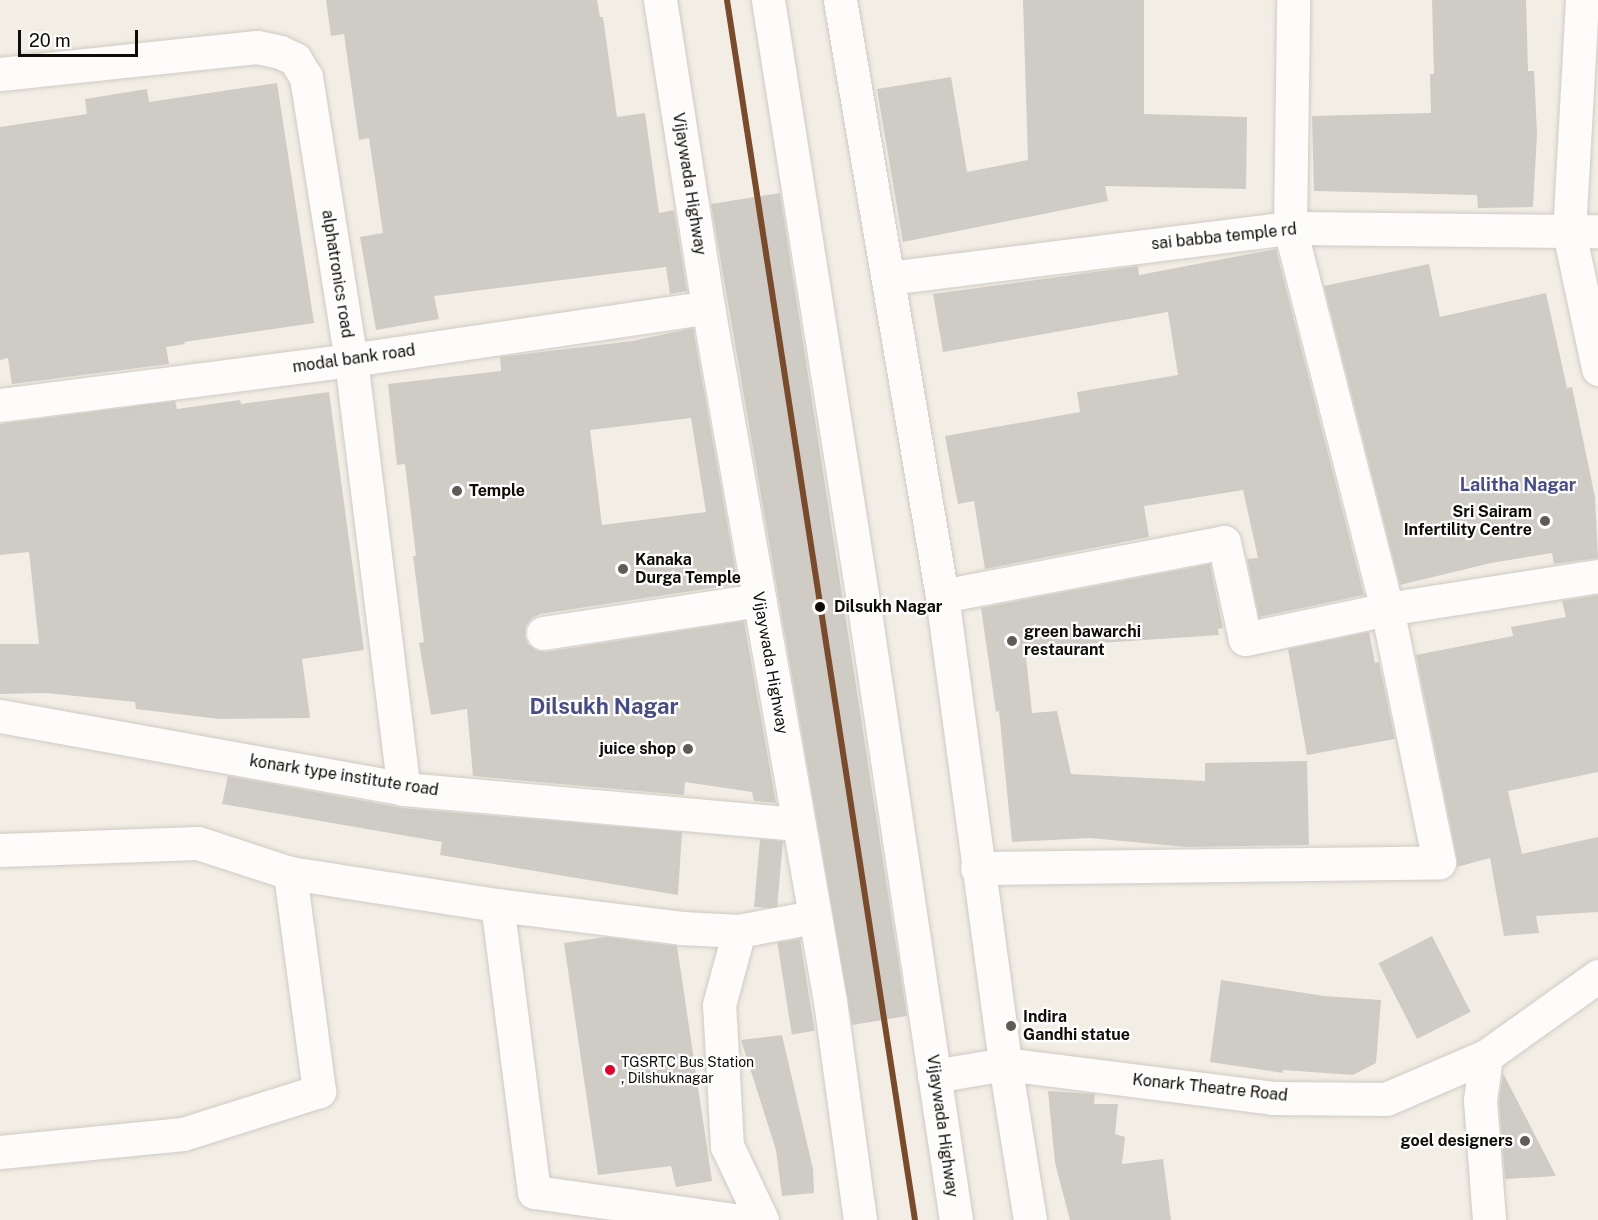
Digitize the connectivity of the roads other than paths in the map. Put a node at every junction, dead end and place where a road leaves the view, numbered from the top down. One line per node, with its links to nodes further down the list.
1 (660, 0): 10 (main road, Vijaywada Highway)
2 (768, 0): 31 (main road, Vijaywada Highway)
3 (840, 0): 9 (main road)
4 (1293, 0): 7 (main road)
5 (1582, 0): 8 (main road)
6 (0, 74): 11 (main road, alphatronics road)
7 (1290, 228): 8 (main road, sai babba temple rd); 9 (main road, sai babba temple rd); 17 (main road)
8 (1583, 231): 12 (main road)
9 (888, 278): 15 (main road)
10 (708, 307): 11 (main road, modal bank road); 16 (main road, Vijaywada Highway)
11 (351, 360): 13 (main road, modal bank road); 20 (main road, alphatronics road)
12 (1598, 369)
13 (0, 405)
14 (1598, 576): 17 (main road)
15 (942, 596): 17 (main road); 23 (main road)
16 (759, 600): 18 (main road); 21 (main road, Vijaywada Highway)
17 (1388, 609): 23 (main road)
18 (543, 633)
19 (0, 716): 20 (main road, konark type institute road)
20 (404, 789): 21 (main road, konark type institute road)
21 (798, 824): 26 (main road, Vijaywada Highway)
22 (0, 850): 24 (main road)
23 (977, 868): 30 (main road)
24 (290, 873): 25 (main road); 32 (main road)
25 (497, 905): 27 (main road); 33 (main road)
26 (813, 916): 27 (main road); 35 (main road, Vijaywada Highway)
27 (739, 932): 34 (main road)
28 (1598, 976): 29 (main road, Konark Theatre Road)
29 (1486, 1056): 30 (main road, Konark Theatre Road); 38 (main road)
30 (1005, 1064): 31 (main road, Konark Theatre Road); 37 (main road)
31 (934, 1076): 36 (main road, Vijaywada Highway)
32 (0, 1152)
33 (734, 1220)
34 (762, 1220)
35 (860, 1220)
36 (956, 1220)
37 (1030, 1220)
38 (1489, 1220)

